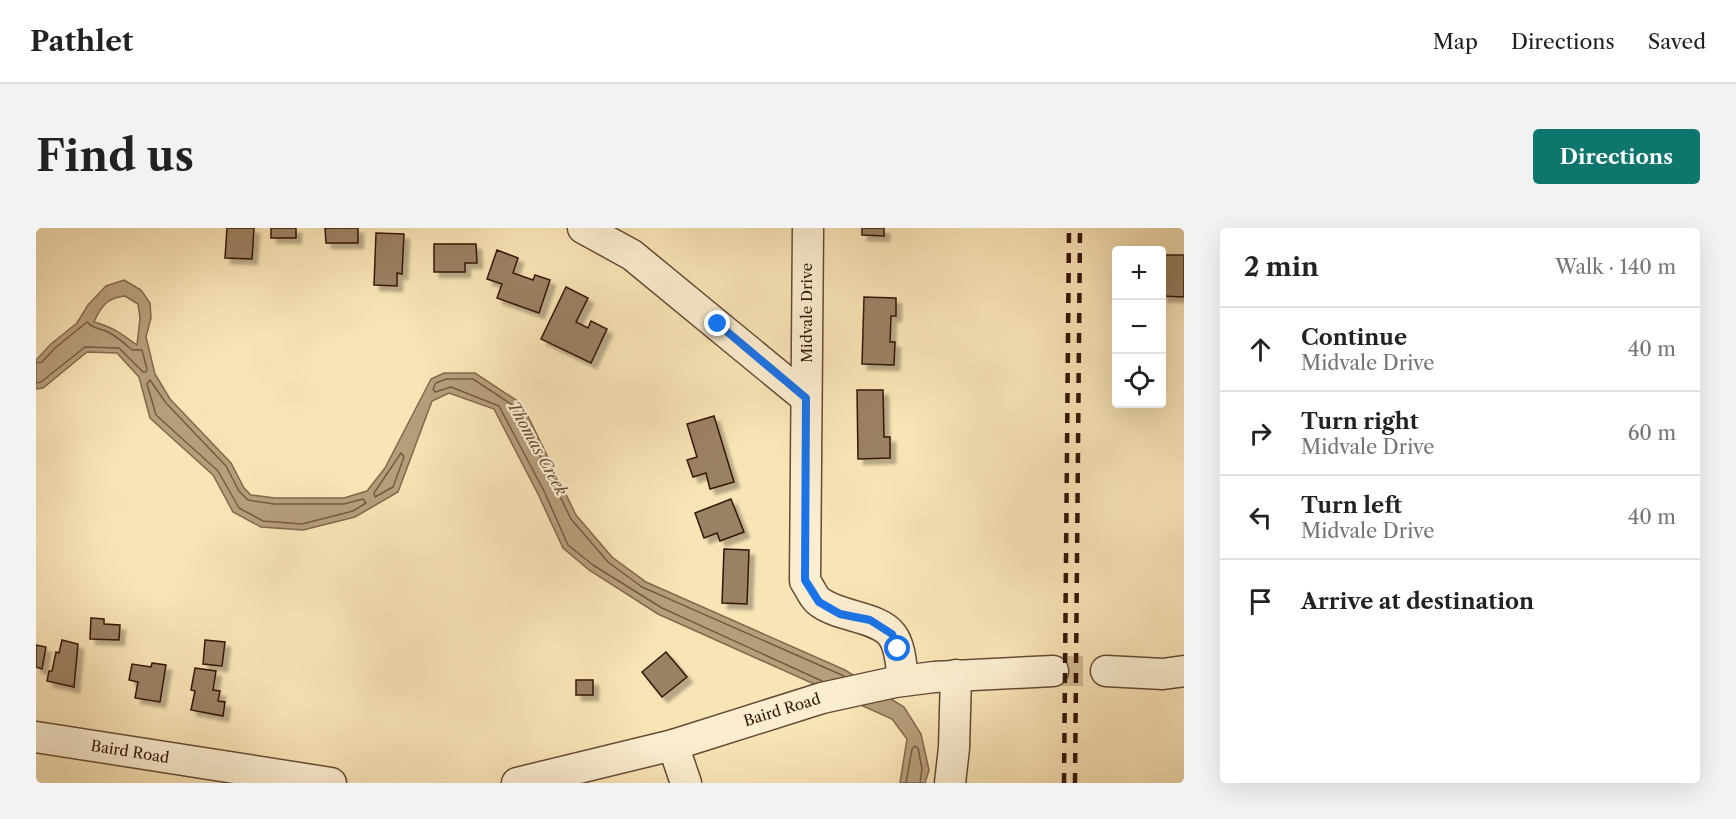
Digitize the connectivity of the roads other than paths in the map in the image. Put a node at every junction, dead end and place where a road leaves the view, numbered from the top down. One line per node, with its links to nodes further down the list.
1 (583, 228): 3 (street, Midvale Drive)
2 (808, 228): 3 (street, Midvale Drive)
3 (806, 398): 8 (street, Midvale Drive)
4 (1106, 670): 6 (street)
5 (1053, 671): 7 (street, Baird Road)
6 (1177, 674)
7 (956, 675): 8 (street, Baird Road); 15 (street)
8 (899, 681): 10 (street, Baird Road)
9 (36, 737): 11 (street, Baird Road)
10 (673, 745): 13 (street, Baird Road); 14 (street)
11 (243, 777): 12 (street, Baird Road)
12 (331, 783)
13 (517, 783)
14 (686, 783)
15 (950, 783)

